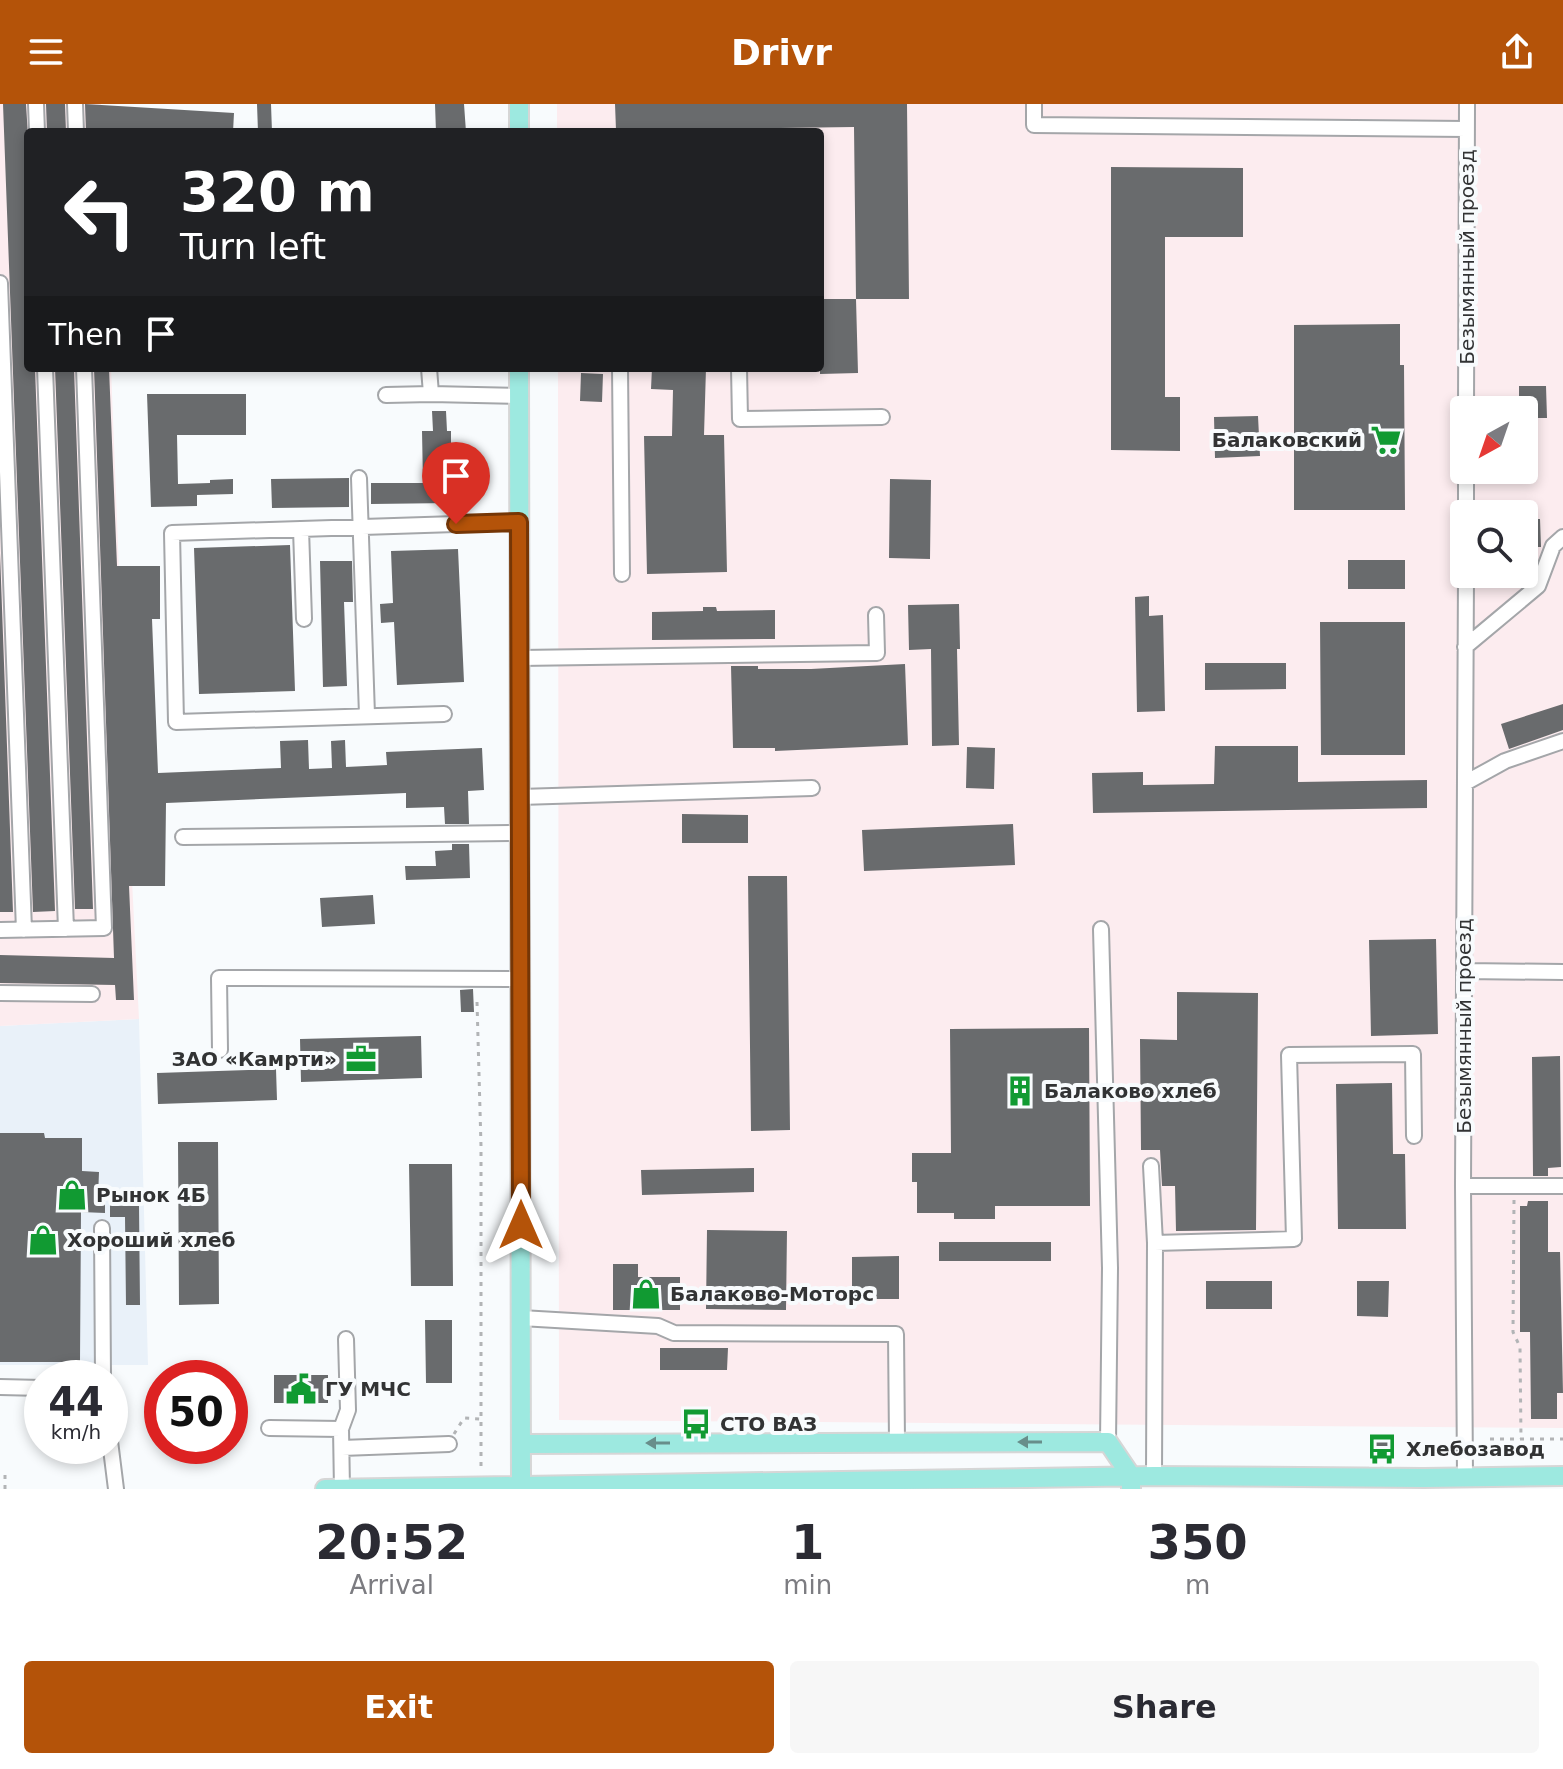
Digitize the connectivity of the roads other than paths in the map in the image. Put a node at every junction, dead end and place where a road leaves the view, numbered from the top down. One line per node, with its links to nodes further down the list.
1 (36, 104): 6 (street)
2 (75, 104): 7 (street)
3 (519, 104): 8 (main road)
4 (1034, 104): 9 (street)
5 (1467, 104): 9 (street, Безымянный проезд)
6 (37, 128)
7 (76, 128)
8 (519, 128)
9 (1467, 129): 20 (street, Безымянный проезд)
10 (0, 283): 44 (street)
11 (45, 372): 41 (street)
12 (84, 372): 41 (street)
13 (429, 372): 17 (street)
14 (519, 372): 19 (main road)
15 (620, 372): 27 (street)
16 (739, 372): 21 (street)
17 (431, 394): 18 (street); 19 (street)
18 (386, 395)
19 (519, 396): 23 (main road)
20 (1466, 396)
21 (882, 417)
22 (359, 478): 24 (street)
23 (519, 522): 24 (street); 32 (main road)
24 (360, 527): 25 (street); 34 (street)
25 (301, 529): 30 (street); 34 (street)
26 (1563, 537): 31 (street)
27 (622, 574)
28 (1466, 588): 31 (street, Безымянный проезд)
29 (876, 615): 32 (street)
30 (304, 619)
31 (1465, 647): 36 (street, Безымянный проезд)
32 (520, 658): 38 (main road)
33 (444, 714): 34 (street)
34 (367, 715)
35 (1563, 741): 36 (street)
36 (1465, 783): 45 (street, Безымянный проезд)
37 (812, 788): 38 (street)
38 (520, 797): 39 (main road)
39 (520, 833): 40 (street); 47 (main road)
40 (183, 837)
41 (66, 929): 44 (street)
42 (1101, 929): 65 (street)
43 (0, 930): 44 (street)
44 (24, 930)
45 (1464, 971): 46 (street); 53 (street, Безымянный проезд)
46 (1563, 972)
47 (520, 979): 50 (street); 57 (main road)
48 (0, 993): 49 (street)
49 (92, 994)
50 (220, 1050)
51 (1414, 1136): 56 (street)
52 (1151, 1166): 56 (street)
53 (1463, 1186): 54 (street); 72 (street, Безымянный проезд)
54 (1563, 1186)
55 (102, 1228): 59 (street)
56 (1155, 1243): 70 (street)
57 (521, 1318): 64 (street); 67 (main road)
58 (346, 1339): 63 (street)
59 (103, 1360)
60 (0, 1387): 61 (street)
61 (24, 1388)
62 (269, 1428): 63 (street)
63 (341, 1429): 68 (street)
64 (897, 1442): 65 (main road, one-way to 64); 67 (main road, one-way to 67)
65 (1108, 1442): 73 (main road)
66 (449, 1444): 68 (street)
67 (521, 1444): 74 (main road)
68 (342, 1448): 77 (street)
69 (113, 1464): 75 (street)
70 (1154, 1476): 72 (main road); 73 (main road)
71 (1563, 1476): 72 (main road)
72 (1465, 1477)
73 (1131, 1482): 74 (main road)
74 (521, 1488): 77 (main road)
75 (116, 1489)
76 (325, 1489): 77 (main road)
77 (342, 1489)

